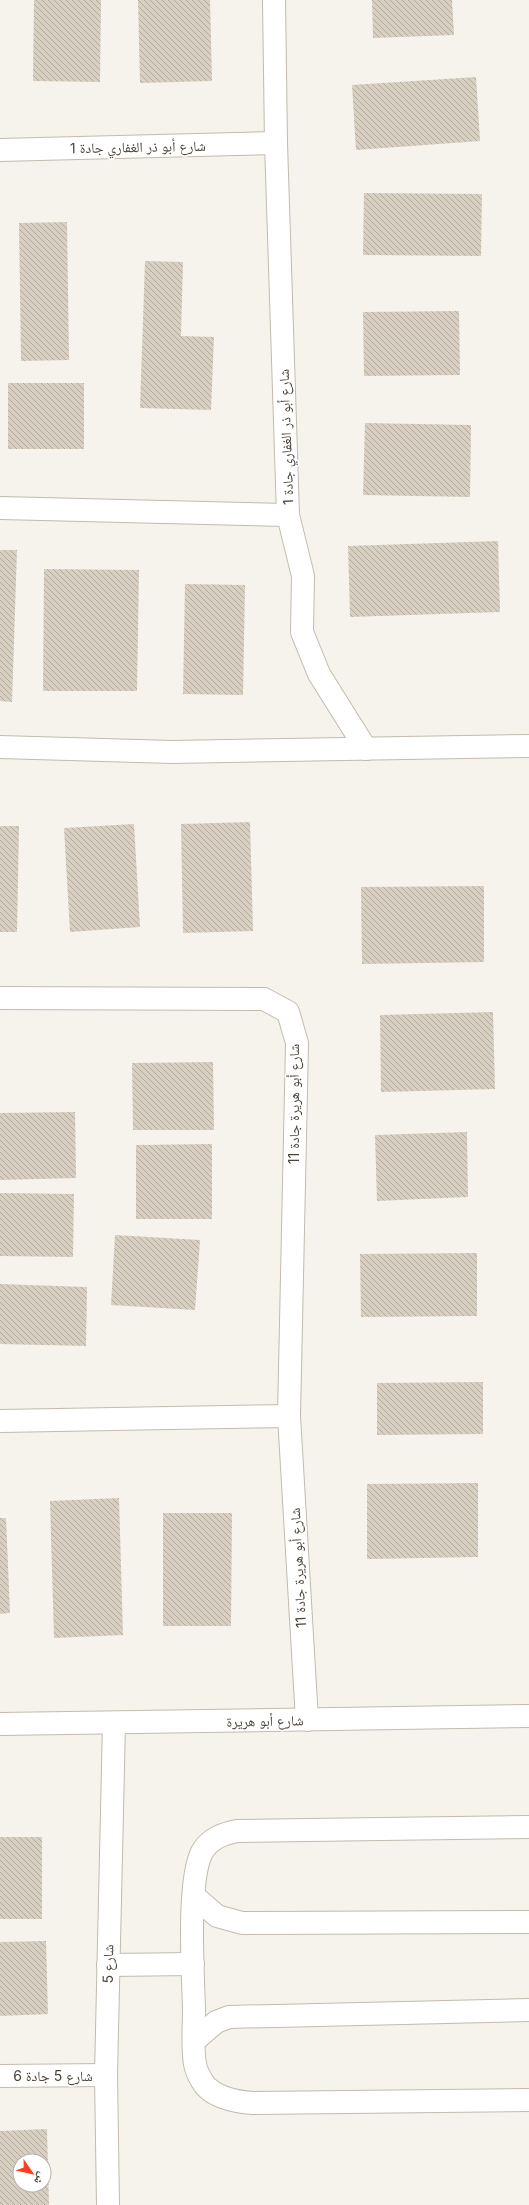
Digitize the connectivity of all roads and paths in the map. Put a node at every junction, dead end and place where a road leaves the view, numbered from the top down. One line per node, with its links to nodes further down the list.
1 (274, 0): 2 (street, شارع أبو ذر الغفاري جادة 1)
2 (276, 143): 3 (street, شارع أبو ذر الغفاري جادة 1); 5 (street, شارع أبو ذر الغفاري جادة 1)
3 (0, 150)
4 (0, 508): 5 (street, شارع أبو ذر الغفاري جادة 1)
5 (288, 515): 8 (street)
6 (529, 746): 8 (street)
7 (0, 748): 8 (street)
8 (366, 749)
9 (0, 998): 10 (street, شارع أبو هريرة جادة 11)
10 (290, 1416): 11 (street); 13 (street, شارع أبو هريرة جادة 11)
11 (0, 1421)
12 (529, 1716): 13 (street, شارع أبو هريرة)
13 (307, 1720): 14 (street, شارع أبو هريرة)
14 (114, 1723): 15 (street, شارع أبو هريرة); 20 (street, شارع 5)
15 (0, 1724)
16 (529, 1827): 17 (street)
17 (194, 1896): 18 (street); 19 (street)
18 (529, 1922)
19 (193, 1964): 20 (street); 22 (street)
20 (108, 1965): 23 (street, شارع 5)
21 (529, 2010): 22 (street)
22 (194, 2040): 25 (street)
23 (106, 2075): 24 (street, شارع 5 جادة 6); 26 (street, شارع 5)
24 (0, 2076)
25 (529, 2100)
26 (108, 2205)

